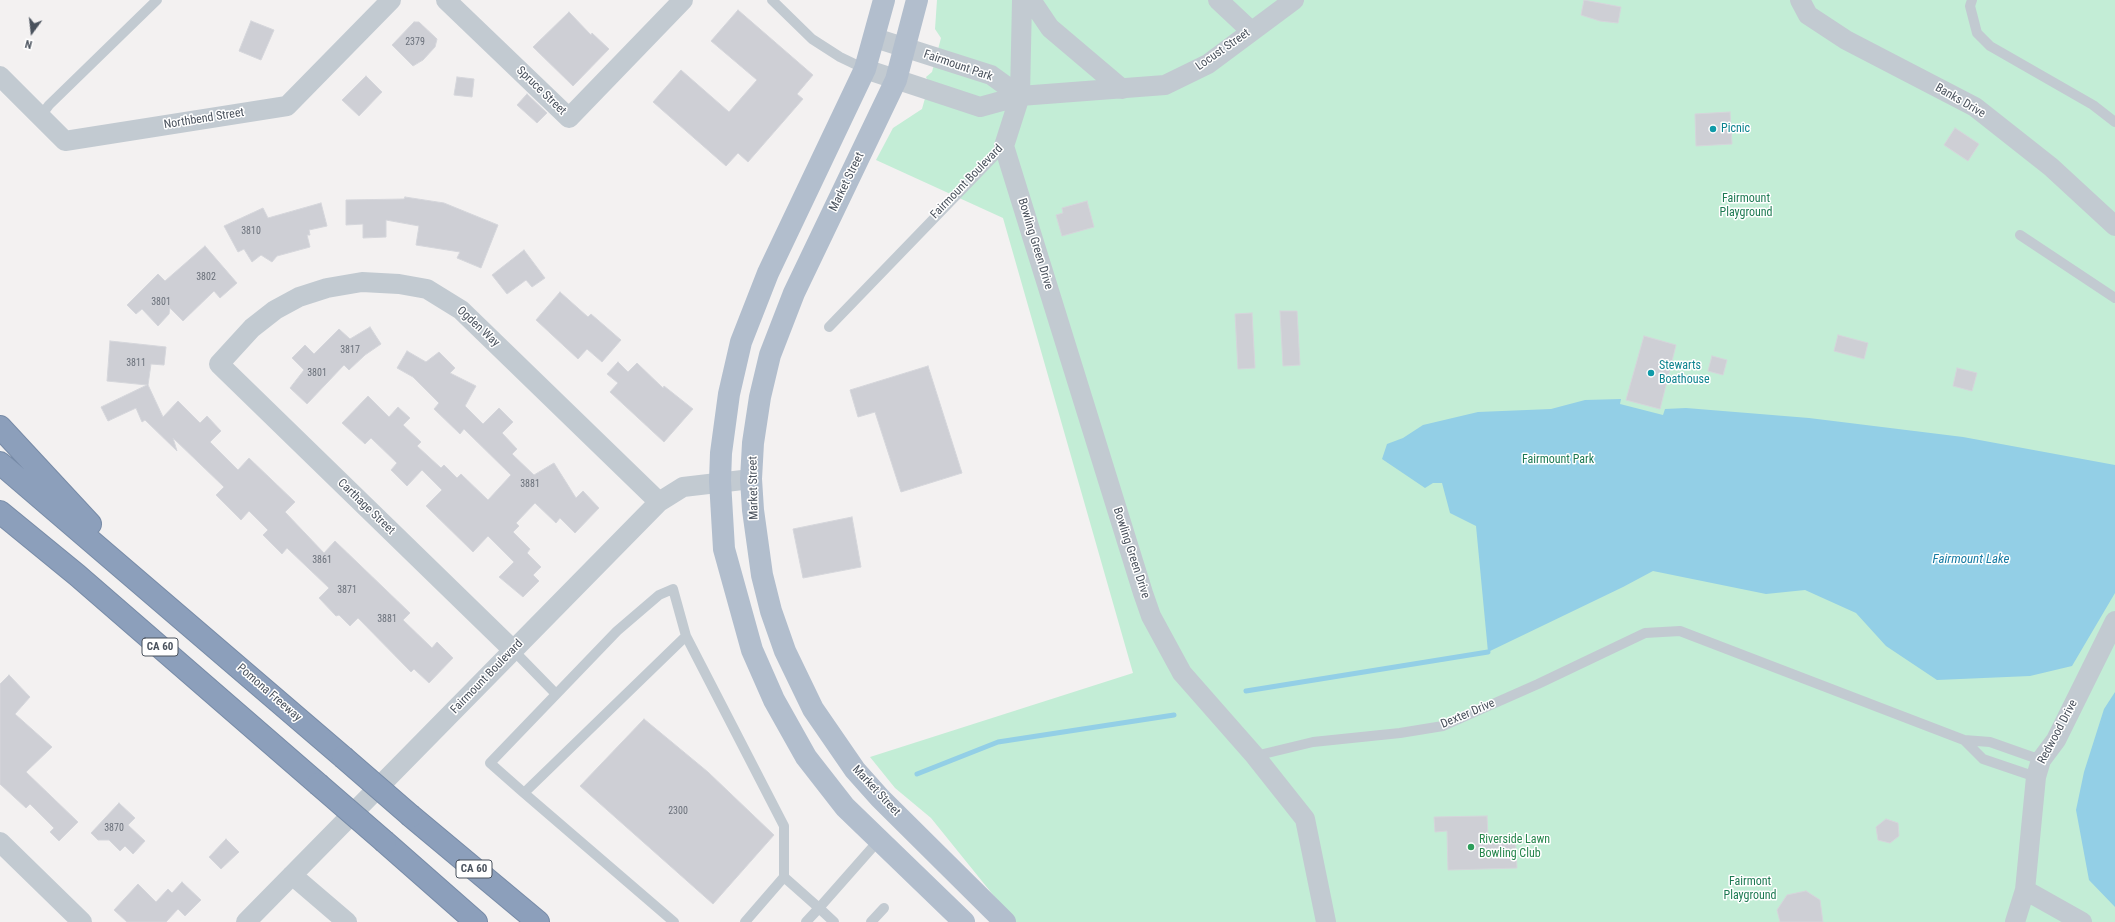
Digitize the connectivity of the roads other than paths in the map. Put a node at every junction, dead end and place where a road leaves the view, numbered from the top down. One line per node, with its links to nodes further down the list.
1 (157, 0): 23 (lane)
2 (391, 0): 23 (street, Northbend Street)
3 (446, 0): 4 (street, Spruce Street)
4 (683, 0)
5 (772, 0): 18 (lane)
6 (884, 0): 16 (main road)
7 (917, 0): 17 (main road, Market Street)
8 (1022, 0): 22 (street, Fairmount Boulevard)
9 (1031, 0): 21 (street)
10 (1218, 0): 15 (street)
11 (1294, 0): 15 (street, Locust Street)
12 (1786, 0): 14 (street, Banks Drive)
13 (1972, 0): 24 (lane)
14 (1804, 7): 26 (street, Banks Drive)
15 (1250, 30): 21 (street, Locust Street)
16 (875, 38): 17 (street, Fairmount Park); 18 (main road)
17 (906, 48): 20 (main road, Market Street); 22 (street, Fairmount Park)
18 (865, 69): 20 (street); 34 (main road)
19 (0, 76): 23 (street, Northbend Street)
20 (896, 80): 22 (street); 33 (main road, Market Street)
21 (1122, 89): 22 (street, Locust Street)
22 (1020, 96): 25 (street, Fairmount Boulevard)
23 (40, 117)
24 (2115, 122)
25 (1004, 146): 29 (lane, Fairmount Boulevard); 45 (street, Bowling Green Drive)
26 (2115, 226)
27 (2020, 235): 28 (lane)
28 (2115, 298)
29 (829, 327)
30 (219, 364): 35 (street, Ogden Way); 42 (street, Carthage Street)
31 (0, 427): 39 (highway)
32 (0, 463): 39 (highway, Pomona Freeway / CA 60)
33 (751, 479): 34 (street, Fairmount Boulevard); 66 (main road, Market Street)
34 (720, 481): 35 (street, Fairmount Boulevard); 48 (main road)
35 (659, 502): 42 (street, Fairmount Boulevard)
36 (0, 512): 38 (highway, CA 60)
37 (0, 523): 38 (highway)
38 (77, 575): 58 (highway, CA 60, bridge)
39 (160, 600): 59 (highway, Pomona Freeway / CA 60, bridge)
40 (2115, 621): 46 (street, Redwood Drive)
41 (686, 636): 43 (lane); 47 (lane); 51 (lane)
42 (513, 650): 43 (lane); 50 (street, Fairmount Boulevard)
43 (556, 694): 47 (lane)
44 (1964, 740): 45 (lane, Dexter Drive); 46 (lane); 46 (lane)
45 (1255, 756): 67 (street, Bowling Green Drive)
46 (2039, 769): 52 (street, Redwood Drive)
47 (524, 793): 60 (lane)
48 (879, 840): 53 (lane); 65 (main road)
49 (0, 842): 55 (street)
50 (292, 876): 56 (street, Fairmount Boulevard); 57 (street)
51 (784, 877): 53 (lane); 61 (lane)
52 (2025, 890): 68 (street, Redwood Drive); 69 (street)
53 (819, 908): 62 (lane); 63 (lane)
54 (884, 908): 64 (lane)
55 (82, 922)
56 (246, 922)
57 (347, 922)
58 (476, 922)
59 (538, 922)
60 (674, 922)
61 (745, 922)
62 (806, 922)
63 (834, 922)
64 (871, 922)
65 (964, 922)
66 (1005, 922)
67 (1326, 922)
68 (2015, 922)
69 (2082, 922)

